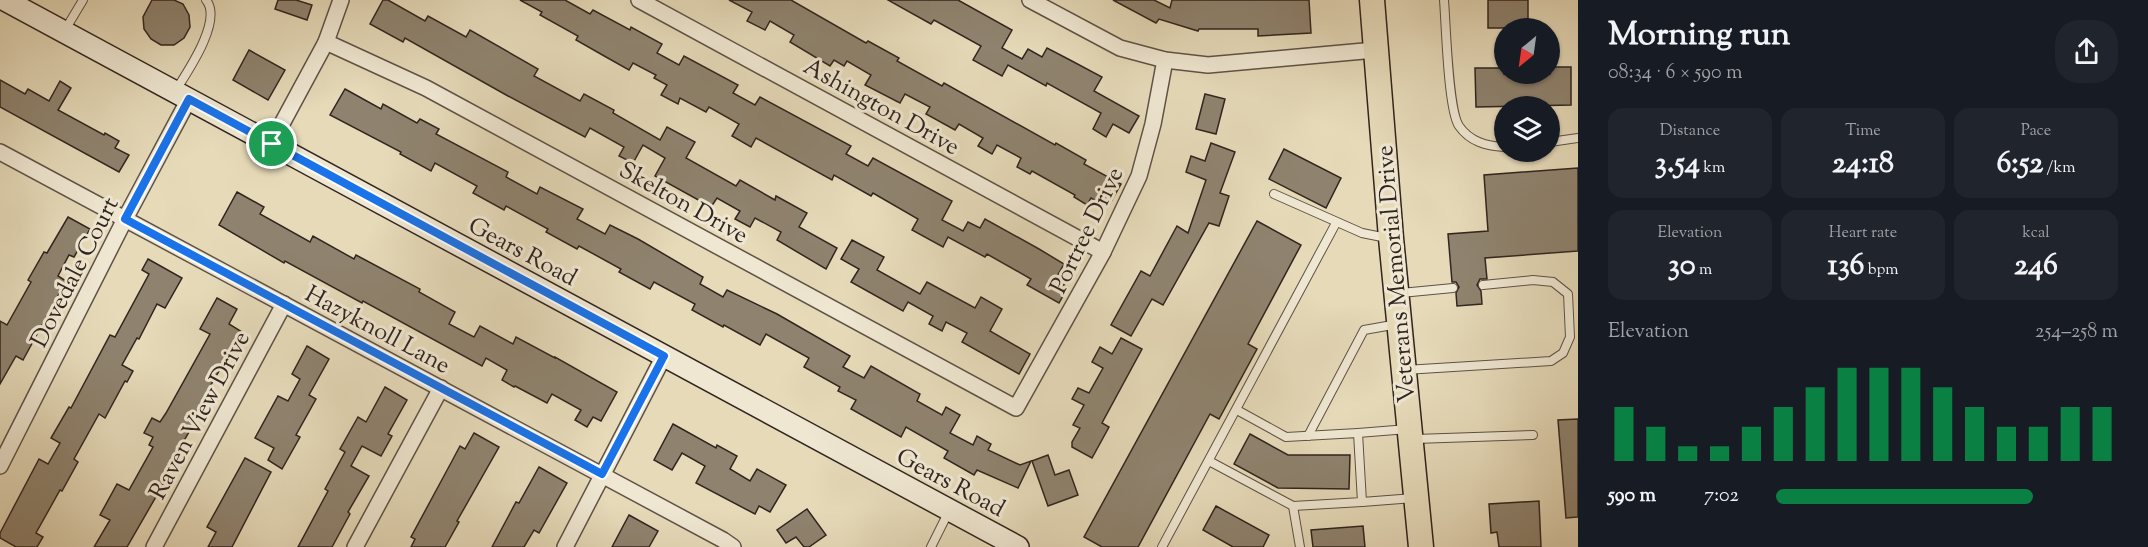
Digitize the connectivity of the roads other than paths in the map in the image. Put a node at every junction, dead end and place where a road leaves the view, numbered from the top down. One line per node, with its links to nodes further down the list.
1 (5, 0): 9 (main road, Gears Road)
2 (83, 0): 9 (lane)
3 (206, 0): 13 (lane)
4 (340, 0): 10 (street)
5 (639, 0): 23 (street, Ashington Drive)
6 (1030, 0): 12 (street)
7 (1372, 0): 11 (main road, Veterans Memorial Drive)
8 (1444, 0): 17 (lane)
9 (64, 32): 13 (main road, Gears Road)
10 (326, 42): 16 (street); 32 (street, Skelton Drive)
11 (1376, 50): 12 (street); 22 (main road, Veterans Memorial Drive)
12 (1165, 60): 23 (street, Portree Drive)
13 (182, 96): 16 (main road, Gears Road); 20 (street, Dovedale Court)
14 (1578, 138): 15 (lane)
15 (1560, 141)
16 (272, 144): 29 (main road, Gears Road)
17 (1494, 146)
18 (0, 153): 20 (street, Hazyknoll Lane)
19 (1274, 194): 21 (lane)
20 (125, 219): 27 (street, Hazyknoll Lane); 39 (street, Dovedale Court)
21 (1335, 223): 22 (lane); 33 (lane)
22 (1391, 238): 26 (main road, Veterans Memorial Drive)
23 (1103, 252): 32 (street, Portree Drive)
24 (1482, 285): 30 (lane)
25 (1453, 288): 26 (lane)
26 (1396, 293): 28 (main road, Veterans Memorial Drive)
27 (284, 304): 31 (street, Hazyknoll Lane); 45 (street, Raven View Drive)
28 (1399, 324): 30 (main road, Veterans Memorial Drive); 37 (lane)
29 (664, 356): 40 (street); 44 (main road, Gears Road)
30 (1404, 370): 35 (main road, Veterans Memorial Drive)
31 (441, 388): 40 (street, Hazyknoll Lane); 46 (street)
32 (1016, 408)
33 (1237, 410): 37 (lane); 38 (lane)
34 (1358, 433): 35 (lane); 37 (lane); 42 (lane)
35 (1410, 434): 36 (lane); 41 (main road, Veterans Memorial Drive)
36 (1533, 435)
37 (1308, 436)
38 (1209, 461): 43 (lane); 51 (lane)
39 (0, 466)
40 (602, 474): 47 (street); 48 (street, Hazyknoll Lane)
41 (1416, 497): 42 (lane); 53 (main road, Veterans Memorial Drive)
42 (1362, 502): 43 (lane)
43 (1293, 506): 52 (lane)
44 (950, 510): 49 (lane); 50 (main road, Gears Road)
45 (154, 547)
46 (355, 547)
47 (565, 547)
48 (733, 547)
49 (931, 547)
50 (1018, 547)
51 (1162, 547)
52 (1300, 547)
53 (1421, 547)

